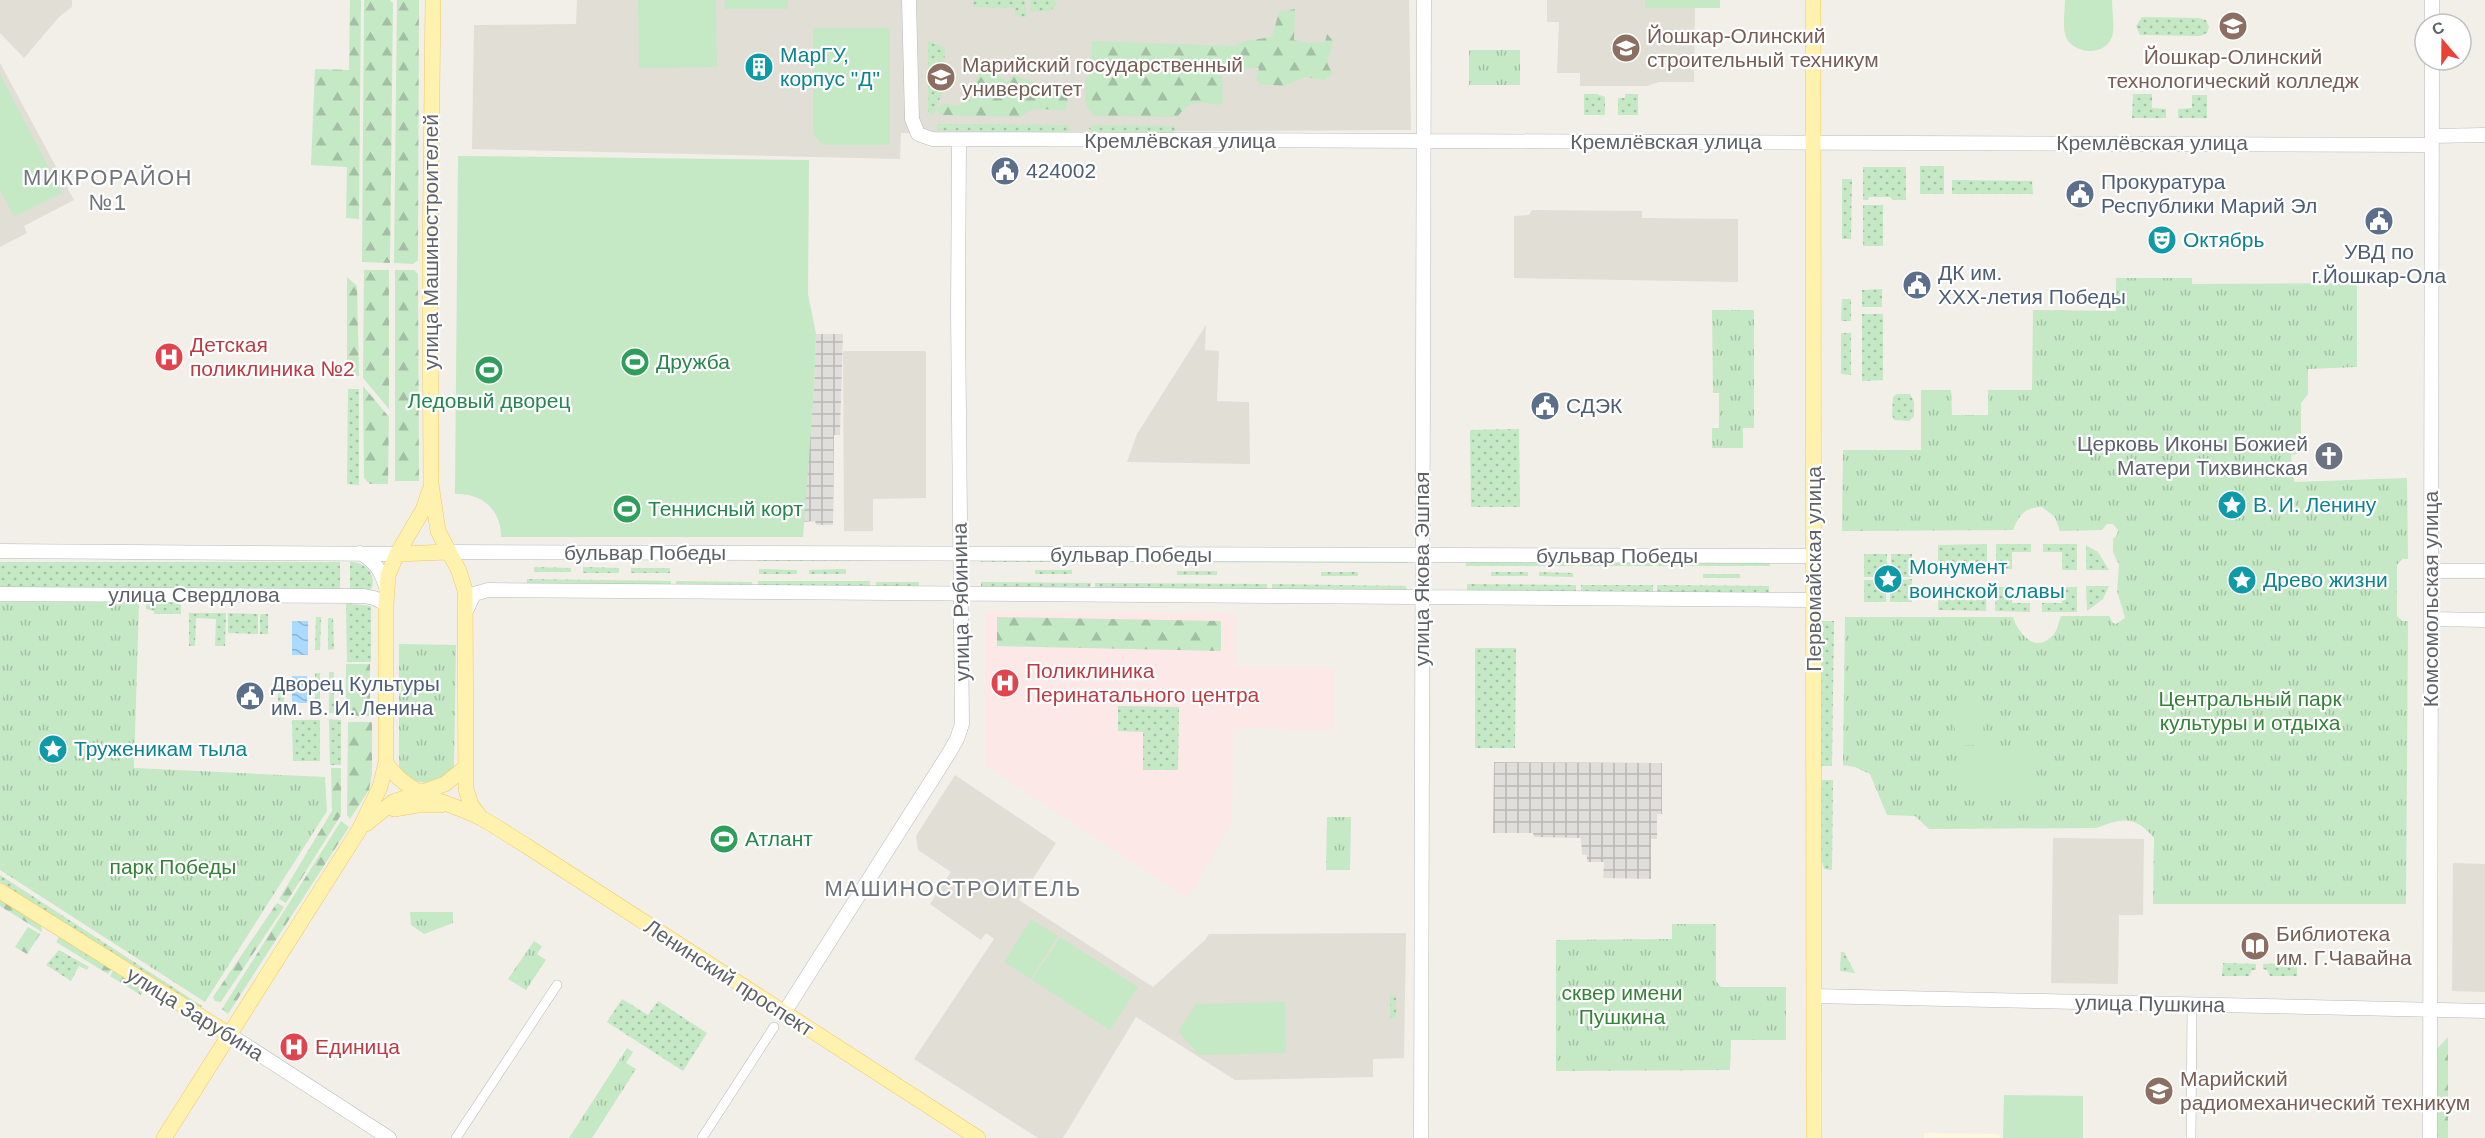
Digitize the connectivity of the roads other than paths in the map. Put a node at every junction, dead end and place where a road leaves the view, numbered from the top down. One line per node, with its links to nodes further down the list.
1 (433, 0): 11 (main road, улица Машиностроителей)
2 (909, 0): 7 (street, Кремлёвская улица)
3 (1424, 0): 9 (street, улица Якова Эшпая)
4 (1813, 0): 10 (main road, Первомайская улица)
5 (2432, 72): 8 (street, Комсомольская улица)
6 (2485, 135): 8 (street, Кремлёвская улица)
7 (959, 140): 9 (street, Кремлёвская улица); 16 (street, улица Рябинина)
8 (2432, 140): 10 (street, Кремлёвская улица); 19 (street, Комсомольская улица)
9 (1424, 141): 10 (street, Кремлёвская улица); 17 (street, улица Якова Эшпая)
10 (1813, 143): 18 (main road, Первомайская улица)
11 (431, 484): 13 (main road, улица Машиностроителей); 15 (main road, улица Машиностроителей)
12 (0, 551): 14 (street, улица Свердлова)
13 (448, 552): 15 (main road); 16 (street, бульвар Победы); 27 (main road, улица Машиностроителей)
14 (360, 554): 15 (street, улица Свердлова); 21 (street)
15 (397, 554): 21 (main road, улица Машиностроителей)
16 (960, 554): 17 (street, бульвар Победы); 22 (street, улица Рябинина)
17 (1422, 556): 18 (street, бульвар Победы); 24 (street, улица Якова Эшпая)
18 (1814, 556): 25 (main road, Первомайская улица)
19 (2431, 571): 20 (street); 28 (street, Комсомольская улица)
20 (2485, 571)
21 (386, 588): 26 (main road, улица Машиностроителей)
22 (961, 592): 24 (street, бульвар Победы); 27 (street, бульвар Победы); 43 (street, улица Рябинина)
23 (0, 594): 26 (street, улица Свердлова)
24 (1422, 597): 25 (street, бульвар Победы); 51 (street, улица Якова Эшпая)
25 (1814, 600): 39 (main road, Первомайская улица)
26 (386, 604): 30 (main road, улица Машиностроителей)
27 (467, 609): 31 (main road, улица Машиностроителей)
28 (2431, 619): 29 (street); 41 (street, Комсомольская улица)
29 (2485, 620)
30 (386, 763): 32 (main road, Ленинский проспект); 36 (main road)
31 (466, 767): 32 (main road); 35 (main road)
32 (419, 792): 33 (main road, Ленинский проспект); 34 (main road)
33 (453, 806): 34 (main road, Ленинский проспект); 35 (main road, Ленинский проспект)
34 (379, 813): 36 (main road)
35 (481, 818): 43 (main road, Ленинский проспект)
36 (359, 830): 45 (main road)
37 (0, 891): 45 (main road, улица Зарубина)
38 (557, 985): 48 (street)
39 (1814, 996): 40 (street, улица Пушкина); 52 (main road, Первомайская улица)
40 (2192, 1005): 41 (street, улица Пушкина); 53 (street)
41 (2430, 1010): 42 (street, улица Пушкина); 54 (street, Комсомольская улица)
42 (2485, 1011)
43 (783, 1013): 50 (main road, Ленинский проспект)
44 (774, 1027): 49 (street)
45 (230, 1035): 46 (main road); 47 (street, улица Зарубина)
46 (164, 1138)
47 (389, 1138)
48 (456, 1138)
49 (702, 1138)
50 (978, 1138)
51 (1421, 1138)
52 (1814, 1138)
53 (2191, 1138)
54 (2430, 1138)

